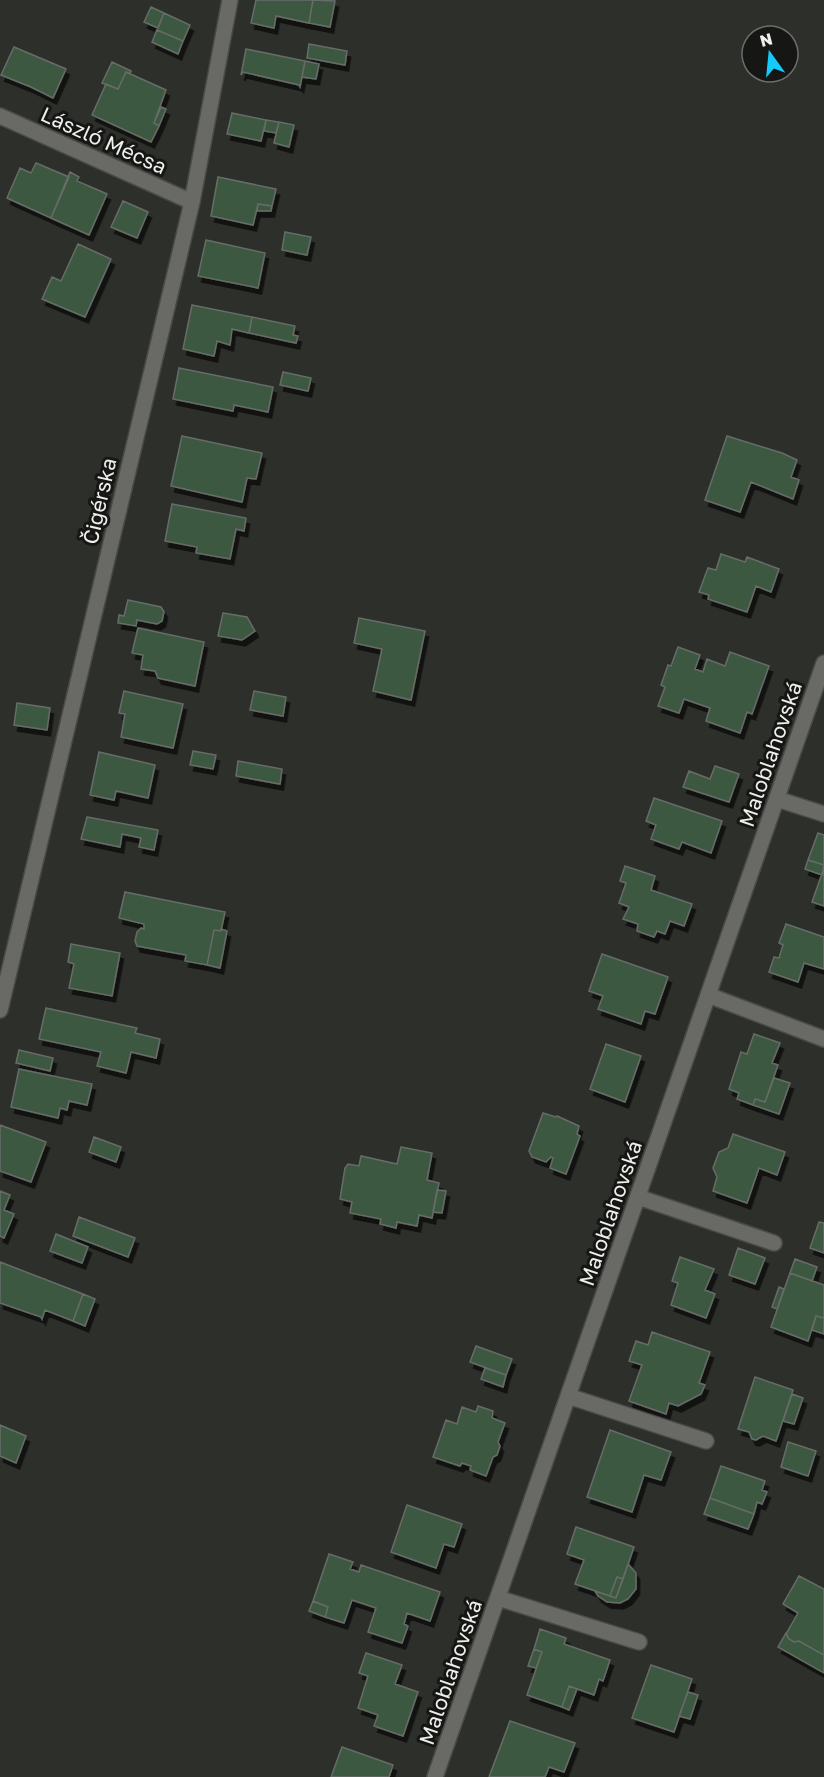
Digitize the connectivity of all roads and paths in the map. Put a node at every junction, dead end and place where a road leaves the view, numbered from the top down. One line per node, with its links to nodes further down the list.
1 (230, 0): 3 (street, Čigérska)
2 (0, 116): 3 (street, László Mécsa)
3 (192, 202): 8 (street, Čigérska)
4 (824, 663): 5 (street, Maloblahovská)
5 (777, 799): 6 (street); 7 (street, Maloblahovská)
6 (824, 814)
7 (708, 995): 9 (street); 10 (street, Maloblahovská)
8 (0, 1010)
9 (824, 1039)
10 (638, 1197): 11 (street); 12 (street, Maloblahovská)
11 (774, 1243)
12 (568, 1396): 13 (street); 14 (street, Maloblahovská)
13 (706, 1441)
14 (498, 1598): 15 (street); 16 (street, Maloblahovská)
15 (639, 1642)
16 (435, 1777)

